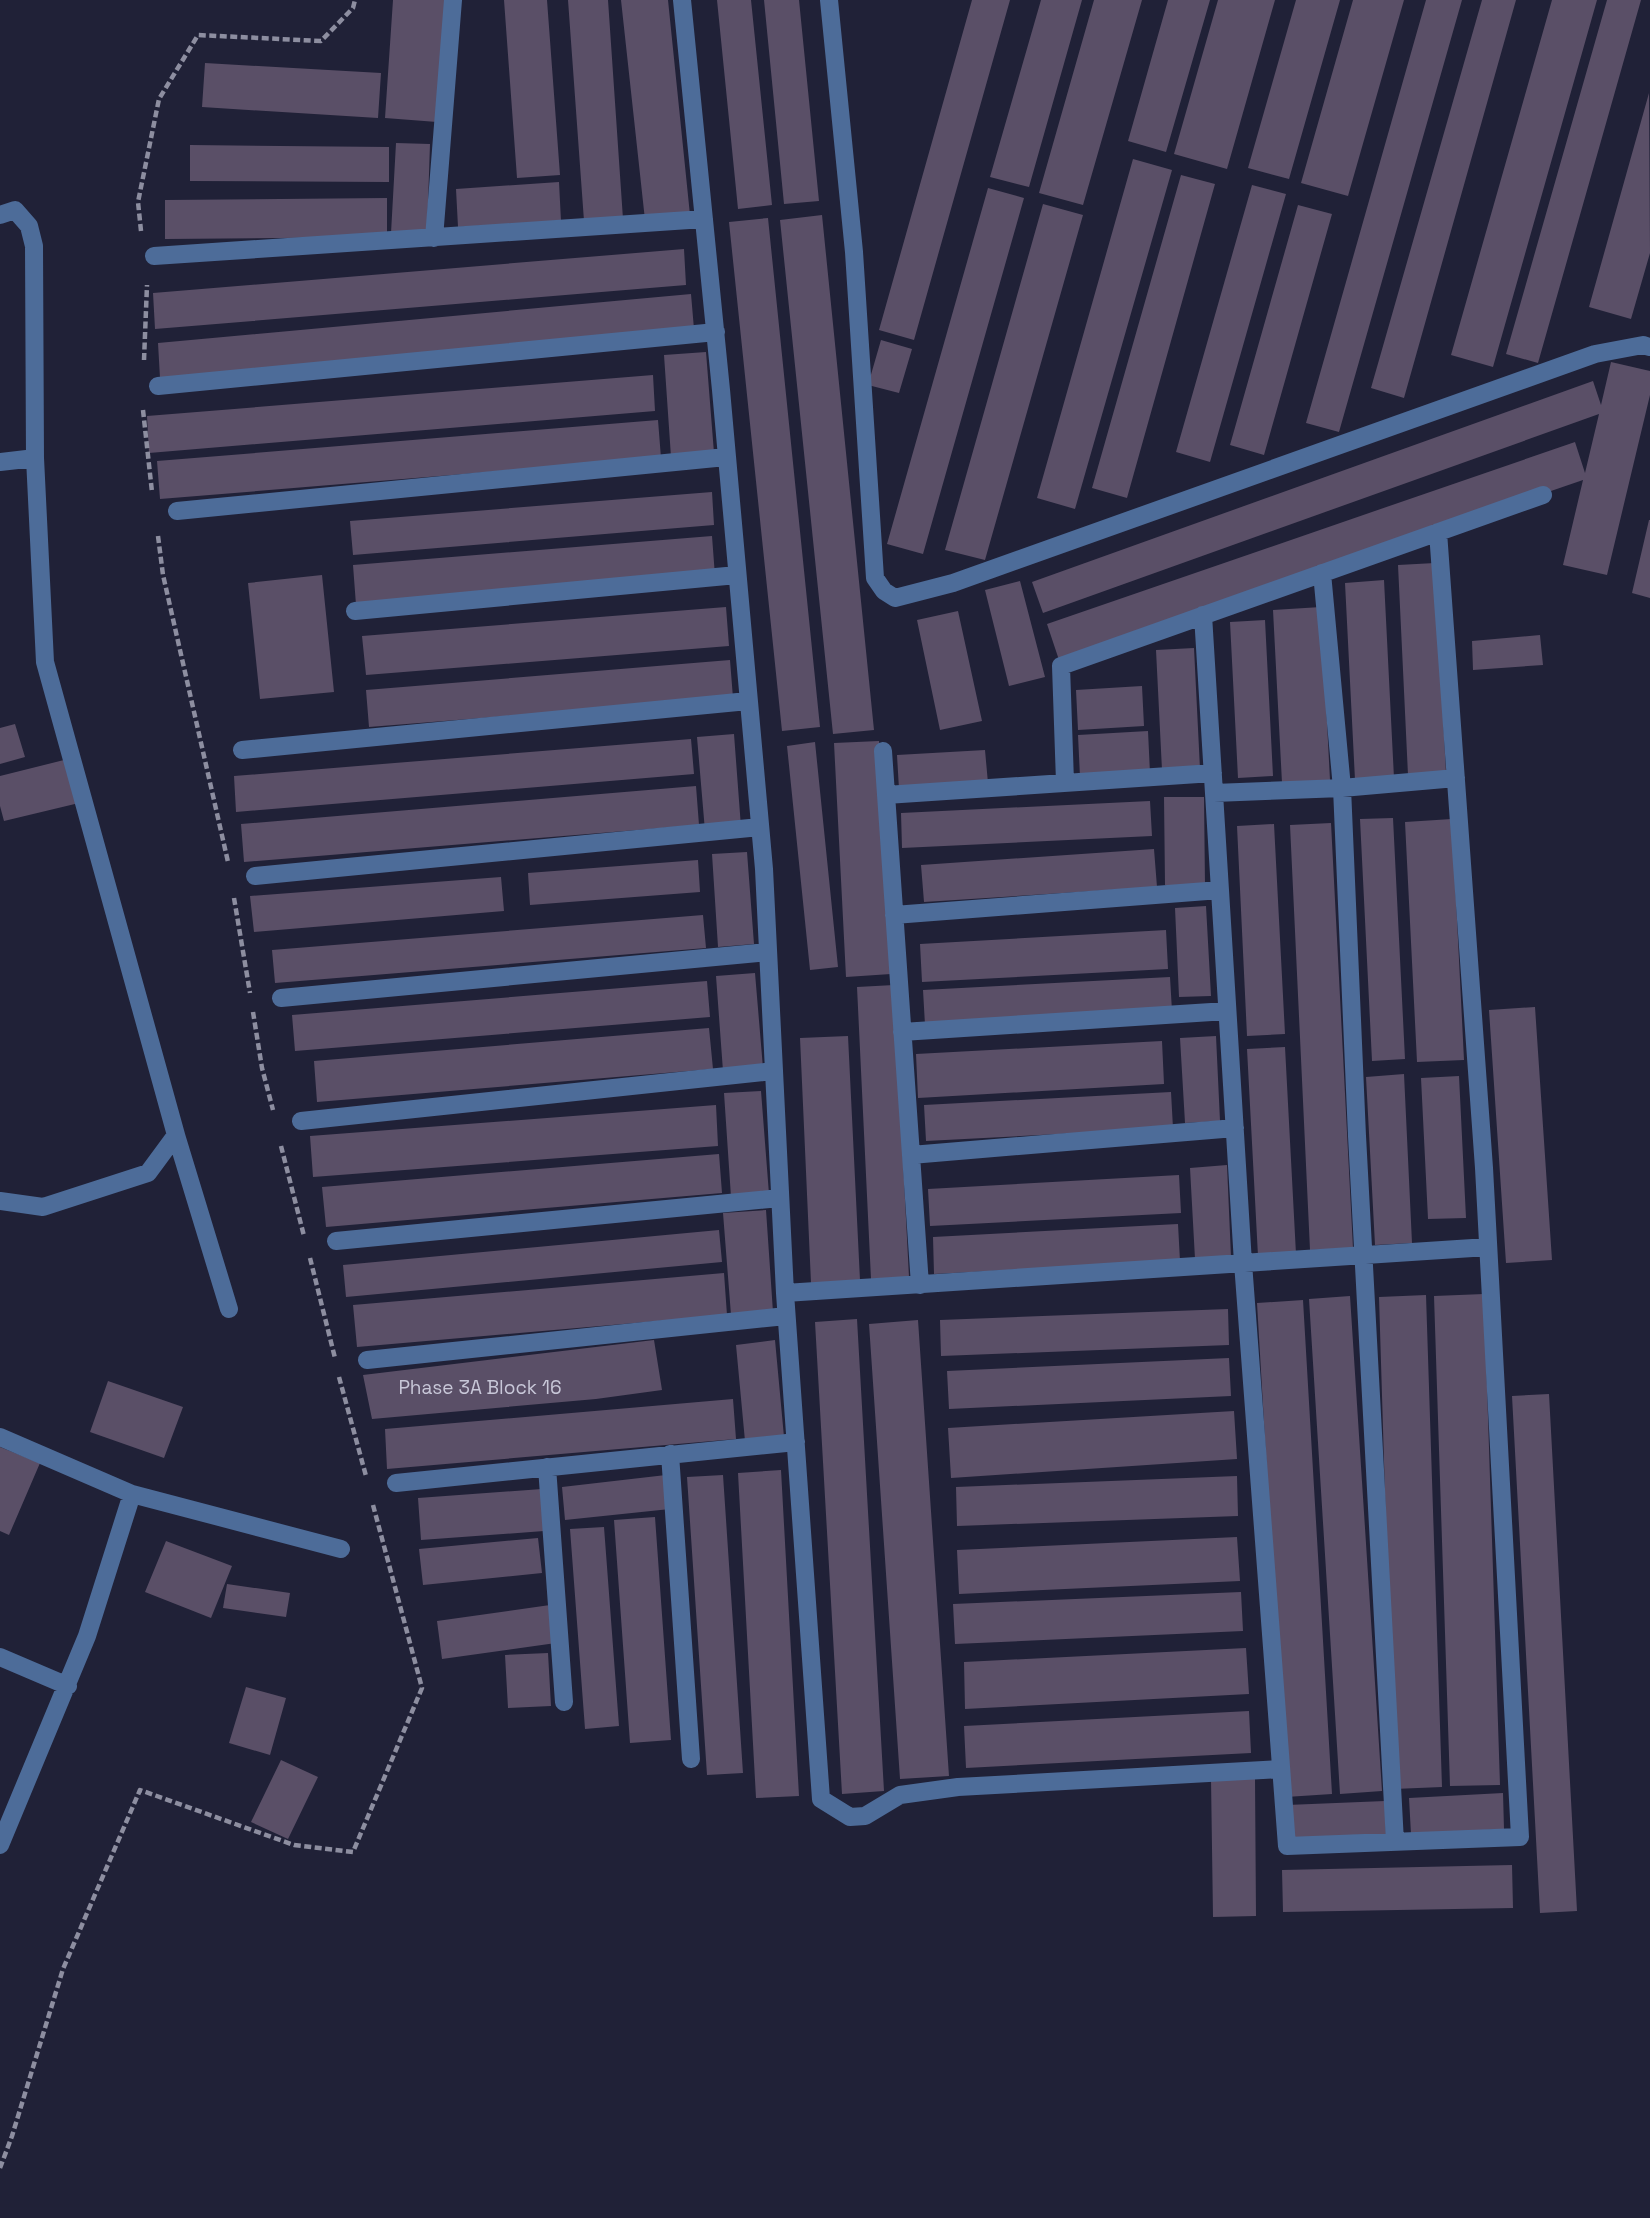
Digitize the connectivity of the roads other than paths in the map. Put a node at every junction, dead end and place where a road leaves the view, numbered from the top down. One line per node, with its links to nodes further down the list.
1 (453, 0): 6 (street)
2 (682, 0): 5 (street)
3 (829, 0): 9 (street)
4 (0, 215): 12 (street)
5 (704, 219): 6 (street); 8 (street)
6 (434, 238): 7 (street)
7 (154, 256)
8 (716, 332): 10 (street); 11 (street)
9 (1650, 347)
10 (158, 386)
11 (726, 457): 15 (street); 18 (street)
12 (35, 458): 13 (street); 41 (street)
13 (0, 461)
14 (1543, 495): 16 (street)
15 (177, 511)
16 (1438, 531): 17 (street); 25 (street)
17 (1322, 573): 20 (street); 27 (street)
18 (737, 575): 19 (street); 21 (street)
19 (355, 611)
20 (1203, 615): 24 (street); 26 (street)
21 (748, 701): 22 (street); 30 (street)
22 (242, 750)
23 (883, 751): 29 (street)
24 (1213, 773): 26 (street); 28 (street)
25 (1455, 778): 27 (street); 46 (street)
26 (1065, 782): 29 (street)
27 (1342, 788): 28 (street); 47 (street)
28 (1214, 793): 32 (street)
29 (886, 795): 33 (street)
30 (760, 827): 31 (street); 34 (street)
31 (255, 876)
32 (1220, 890): 33 (street); 36 (street)
33 (894, 915): 37 (street)
34 (768, 952): 35 (street); 38 (street)
35 (281, 998)
36 (1227, 1011): 37 (street); 40 (street)
37 (902, 1032): 42 (street)
38 (774, 1071): 39 (street); 43 (street)
39 (301, 1121)
40 (1235, 1128): 42 (street); 48 (street)
41 (176, 1135): 44 (street); 51 (street)
42 (911, 1156): 49 (street)
43 (780, 1198): 45 (street); 50 (street)
44 (0, 1201)
45 (336, 1241)
46 (1488, 1247): 47 (street); 66 (street)
47 (1364, 1255): 48 (street); 66 (street)
48 (1243, 1264): 49 (street); 65 (street)
49 (920, 1285): 50 (street)
50 (785, 1293): 52 (street)
51 (229, 1309)
52 (786, 1316): 53 (street); 55 (street)
53 (367, 1360)
54 (0, 1437): 59 (street)
55 (796, 1443): 56 (street); 65 (street)
56 (670, 1454): 57 (street); 64 (street)
57 (547, 1467): 58 (street); 63 (street)
58 (396, 1483)
59 (132, 1494): 60 (street); 62 (street)
60 (341, 1549)
61 (0, 1657): 62 (street)
62 (68, 1686): 67 (street)
63 (564, 1702)
64 (691, 1759)
65 (1281, 1769): 66 (street)
66 (1395, 1842)
67 (0, 1845)

